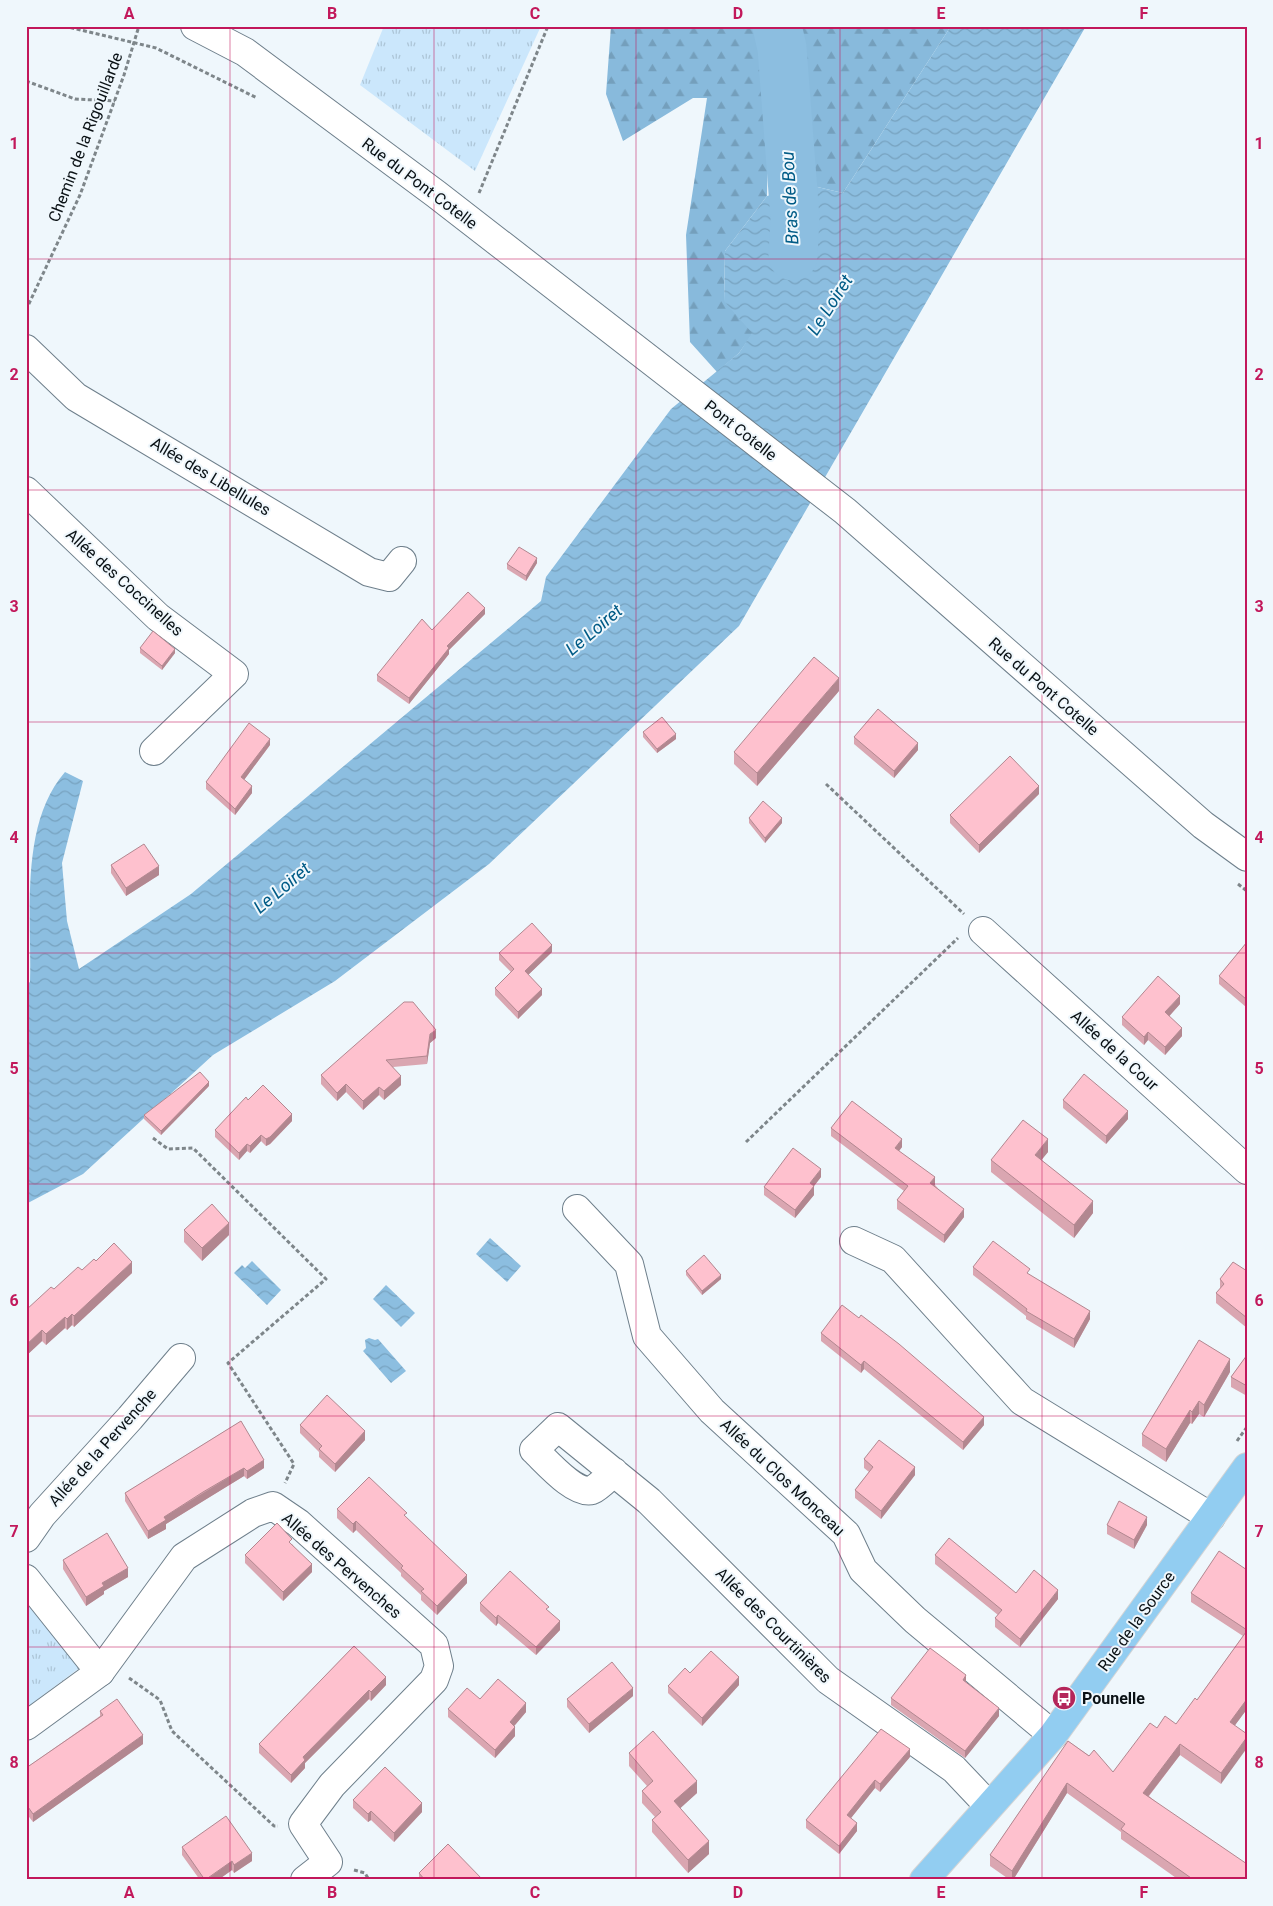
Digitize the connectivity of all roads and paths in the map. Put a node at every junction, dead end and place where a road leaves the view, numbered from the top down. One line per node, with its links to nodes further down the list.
1 (64, 26): 5 (path)
2 (139, 26): 5 (path, Chemin de la Rigouillarde)
3 (196, 26): 9 (street, Rue du Pont Cotelle)
4 (548, 26): 9 (path)
5 (134, 43): 7 (path, Chemin de la Rigouillarde); 8 (path)
6 (26, 81): 7 (path)
7 (115, 101): 10 (path, Chemin de la Rigouillarde)
8 (264, 101)
9 (468, 219): 12 (street, Rue du Pont Cotelle)
10 (26, 310)
11 (26, 348): 15 (street, Allée des Libellules)
12 (638, 349): 14 (street, Pont Cotelle)
13 (26, 490): 16 (street, Allée des Coccinelles)
14 (845, 511): 18 (street, Rue du Pont Cotelle)
15 (402, 561)
16 (154, 751)
17 (826, 784): 19 (path)
18 (1247, 857)
19 (983, 932): 21 (path); 22 (street, Allée de la Cour)
20 (153, 1138): 28 (path)
21 (746, 1142)
22 (1247, 1170)
23 (577, 1209): 34 (street, Allée du Clos Monceau)
24 (854, 1241): 29 (street)
25 (181, 1358): 30 (street, Allée de la Pervenche)
26 (614, 1472): 35 (street, Allée des Courtinières)
27 (1244, 1478): 29 (main road, Rue de la Source)
28 (273, 1506): 32 (street, Allée des Pervenches); 36 (street, Allée des Pervenches)
29 (1211, 1517): 34 (main road, Rue de la Source)
30 (26, 1538)
31 (26, 1579): 32 (street)
32 (103, 1667): 33 (street, Allée des Pervenches); 36 (path)
33 (26, 1726)
34 (1053, 1735): 35 (main road, Rue de la Source)
35 (989, 1806): 37 (main road, Rue de la Source)
36 (303, 1824): 38 (street)
37 (933, 1874)
38 (305, 1880)

